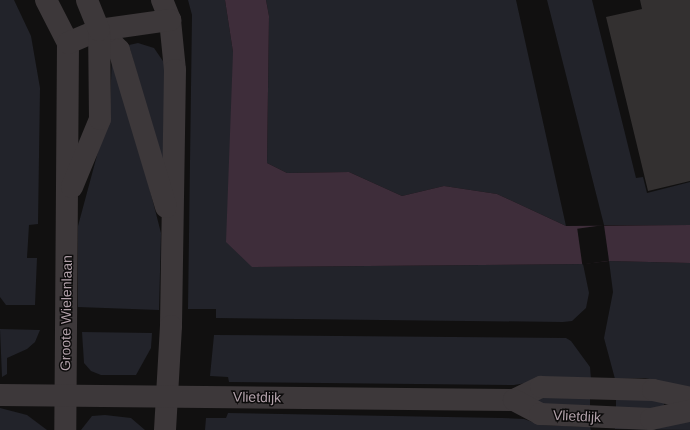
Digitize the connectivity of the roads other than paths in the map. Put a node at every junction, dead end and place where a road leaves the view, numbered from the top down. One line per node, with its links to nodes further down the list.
1 (46, 0): 6 (street, Groote Wielenlaan)
2 (87, 0): 5 (street, Groote Wielenlaan)
3 (162, 0): 4 (street, Groote Wielenlaan)
4 (170, 20): 5 (street); 8 (street, Groote Wielenlaan)
5 (99, 30): 6 (street); 7 (street, Groote Wielenlaan); 8 (street, Groote Wielenlaan)
6 (68, 43): 7 (street, Groote Wielenlaan)
7 (68, 195): 10 (street, Groote Wielenlaan)
8 (172, 227): 11 (street, Groote Wielenlaan)
9 (0, 395): 10 (street, Vlietdijk)
10 (66, 396): 11 (street, Vlietdijk); 15 (street, Groote Wielenlaan)
11 (167, 396): 13 (street, Vlietdijk); 16 (street, Groote Wielenlaan)
12 (690, 398): 13 (street, Vlietdijk)
13 (514, 400): 14 (street, Vlietdijk)
14 (690, 411)
15 (65, 430)
16 (165, 430)

